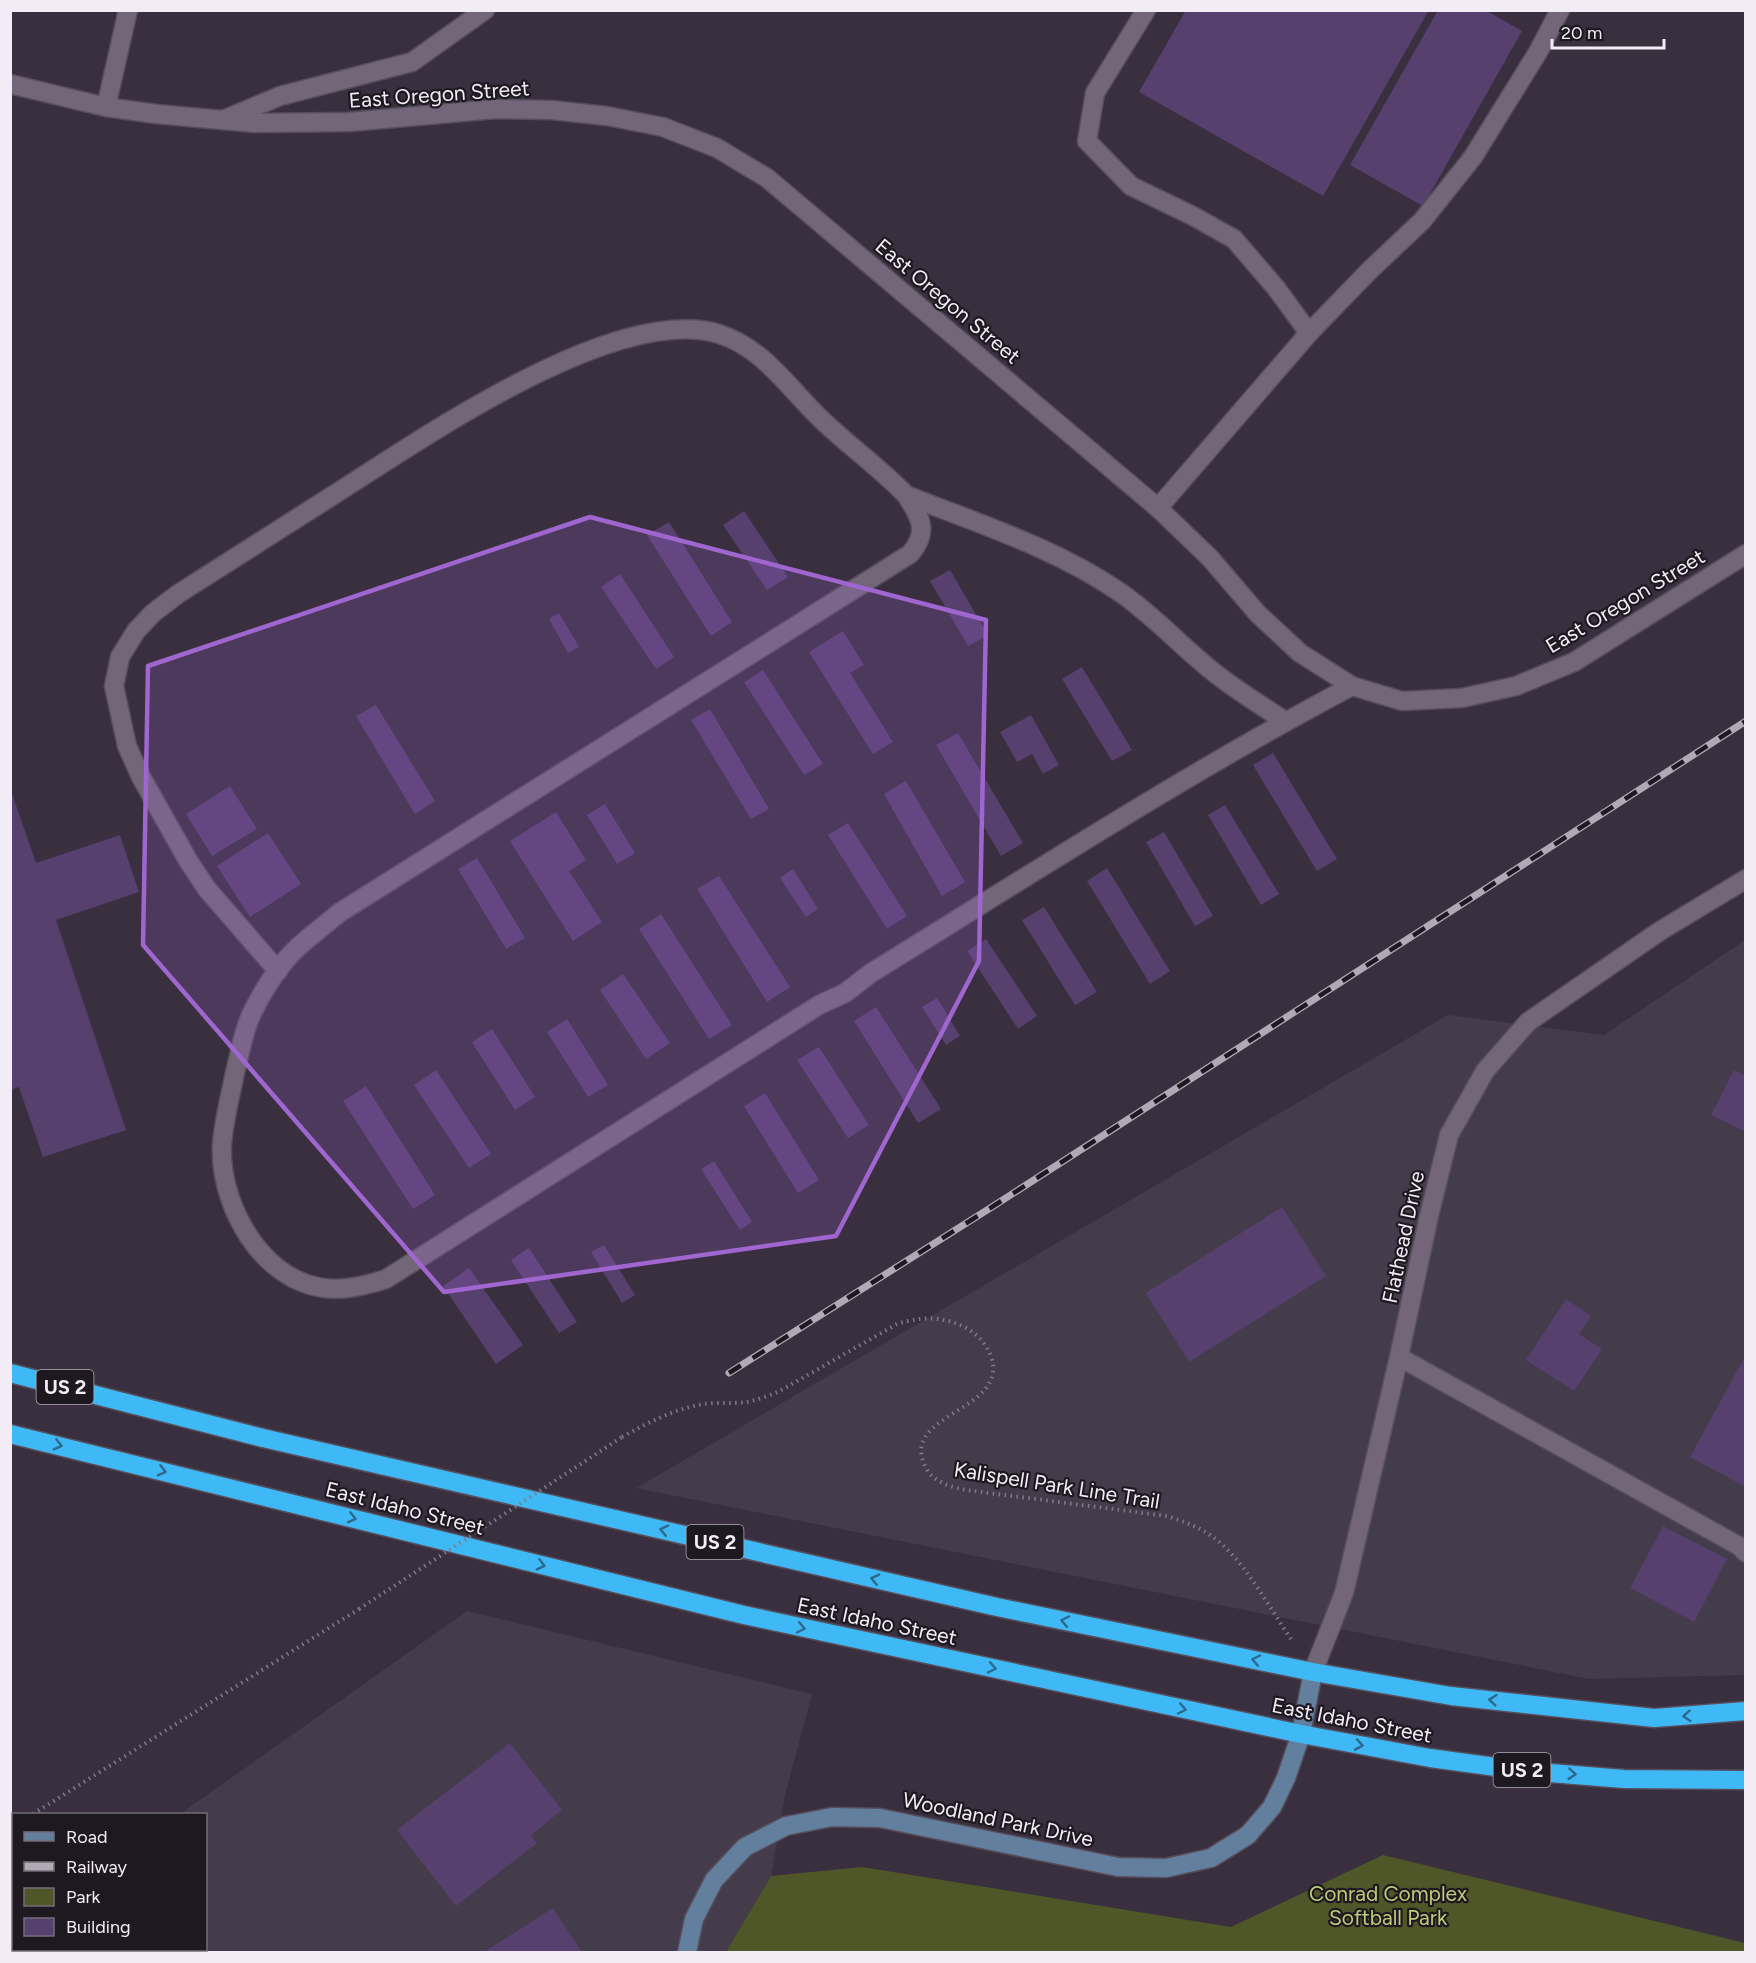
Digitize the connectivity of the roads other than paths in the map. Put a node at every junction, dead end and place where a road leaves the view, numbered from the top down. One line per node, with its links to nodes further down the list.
1 (128, 10): 6 (street)
2 (484, 10): 7 (street)
3 (1146, 10): 8 (street)
4 (1560, 10): 8 (street)
5 (10, 84): 6 (street, East Oregon Street)
6 (105, 107): 7 (street, East Oregon Street)
7 (223, 120): 10 (street, East Oregon Street)
8 (1309, 333): 10 (street)
9 (906, 495): 13 (street); 15 (street); 15 (street)
10 (1158, 508): 12 (street, East Oregon Street)
11 (1746, 554): 12 (street, East Oregon Street)
12 (1352, 686): 13 (street)
13 (1286, 722): 15 (street)
14 (1746, 879): 16 (street, Flathead Drive)
15 (278, 971)
16 (1399, 1357): 19 (street); 20 (street, Flathead Drive)
17 (10, 1373): 20 (highway, East Idaho Street / US 2, one-way to 17)
18 (10, 1434): 22 (highway, East Idaho Street / US 2, one-way to 22)
19 (1746, 1553)
20 (1313, 1672): 21 (highway, East Idaho Street / US 2, one-way to 20); 22 (street, Flathead Drive)
21 (1746, 1711)
22 (1301, 1734): 23 (highway, East Idaho Street / US 2, one-way to 23); 24 (street, Woodland Park Drive)
23 (1746, 1780)
24 (687, 1953)

